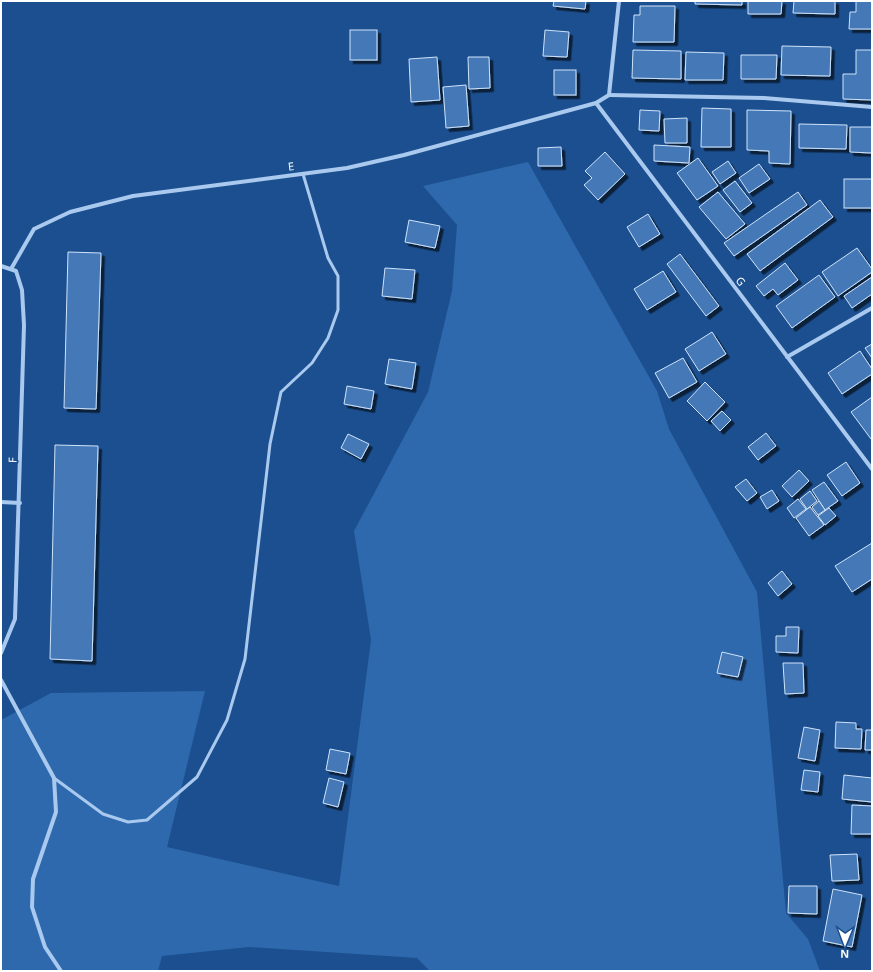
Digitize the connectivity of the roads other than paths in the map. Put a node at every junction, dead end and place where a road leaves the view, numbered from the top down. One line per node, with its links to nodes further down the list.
1 (619, 1): 2 (street)
2 (609, 95): 3 (street, E); 4 (street)
3 (596, 103): 5 (street, E); 9 (street, G)
4 (872, 107)
5 (303, 174): 7 (street, E); 15 (lane)
6 (1, 266): 7 (street)
7 (10, 269): 12 (street, F)
8 (872, 308): 9 (street)
9 (787, 356): 10 (street, G)
10 (872, 469)
11 (1, 502): 12 (street)
12 (20, 503): 13 (street, F)
13 (1, 653)
14 (1, 680): 15 (street)
15 (54, 778): 16 (street)
16 (61, 971)

